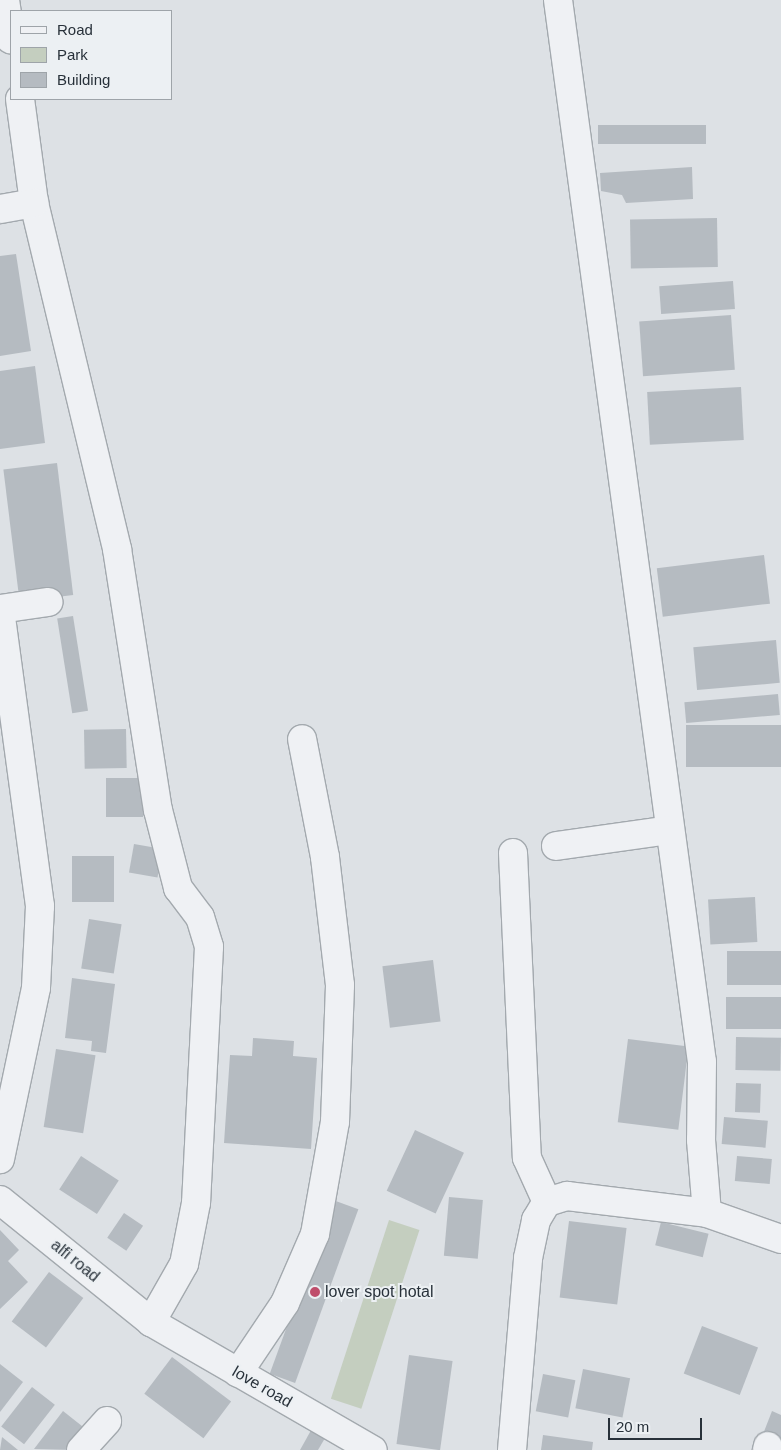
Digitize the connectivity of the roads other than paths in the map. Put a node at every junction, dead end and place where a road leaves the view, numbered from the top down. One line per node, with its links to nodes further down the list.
1 (6, 0): 3 (street)
2 (558, 0): 10 (street)
3 (10, 32)
4 (20, 100): 5 (street)
5 (34, 203): 6 (street); 18 (street)
6 (0, 209)
7 (48, 602): 8 (street)
8 (0, 610): 13 (street)
9 (302, 739): 19 (street)
10 (670, 830): 11 (street); 16 (street)
11 (556, 846)
12 (513, 853): 15 (street)
13 (0, 1159)
14 (0, 1200): 18 (street, alfi road)
15 (547, 1202): 16 (street); 23 (street)
16 (707, 1213): 17 (street)
17 (781, 1239)
18 (151, 1322): 19 (street, love road)
19 (238, 1373): 22 (street, love road)
20 (107, 1421): 21 (street)
21 (81, 1450)
22 (373, 1450)
23 (512, 1450)

